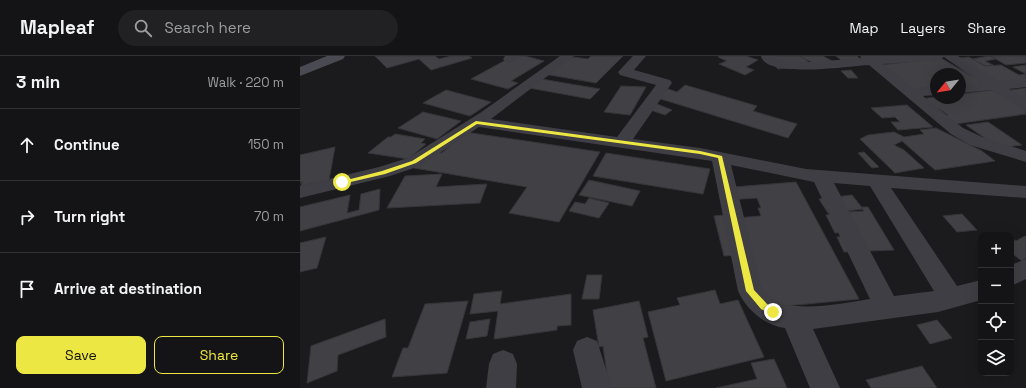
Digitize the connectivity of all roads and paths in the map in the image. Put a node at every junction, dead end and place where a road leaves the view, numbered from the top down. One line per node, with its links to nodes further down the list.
1 (338, 56): 8 (street)
2 (568, 56): 15 (street)
3 (640, 56): 16 (street)
4 (769, 56): 7 (street)
5 (938, 56): 7 (street)
6 (949, 56): 10 (street)
7 (868, 58): 13 (street)
8 (300, 72)
9 (1026, 83): 10 (street)
10 (995, 86): 11 (street); 14 (street)
11 (966, 88)
12 (930, 91): 13 (street)
13 (910, 93): 18 (street)
14 (1026, 106)
15 (476, 122): 16 (street); 21 (street)
16 (622, 142): 17 (street)
17 (720, 157): 19 (street); 28 (street)
18 (1026, 157)
19 (821, 176): 20 (street); 27 (street)
20 (876, 180): 22 (street); 26 (street)
21 (300, 192)
22 (1026, 192)
23 (1026, 268): 24 (street)
24 (1014, 274)
25 (978, 291): 26 (street)
26 (951, 297): 27 (street)
27 (887, 308): 28 (street)
28 (794, 317): 31 (street)
29 (587, 350): 30 (street)
30 (597, 388)
31 (825, 388)

